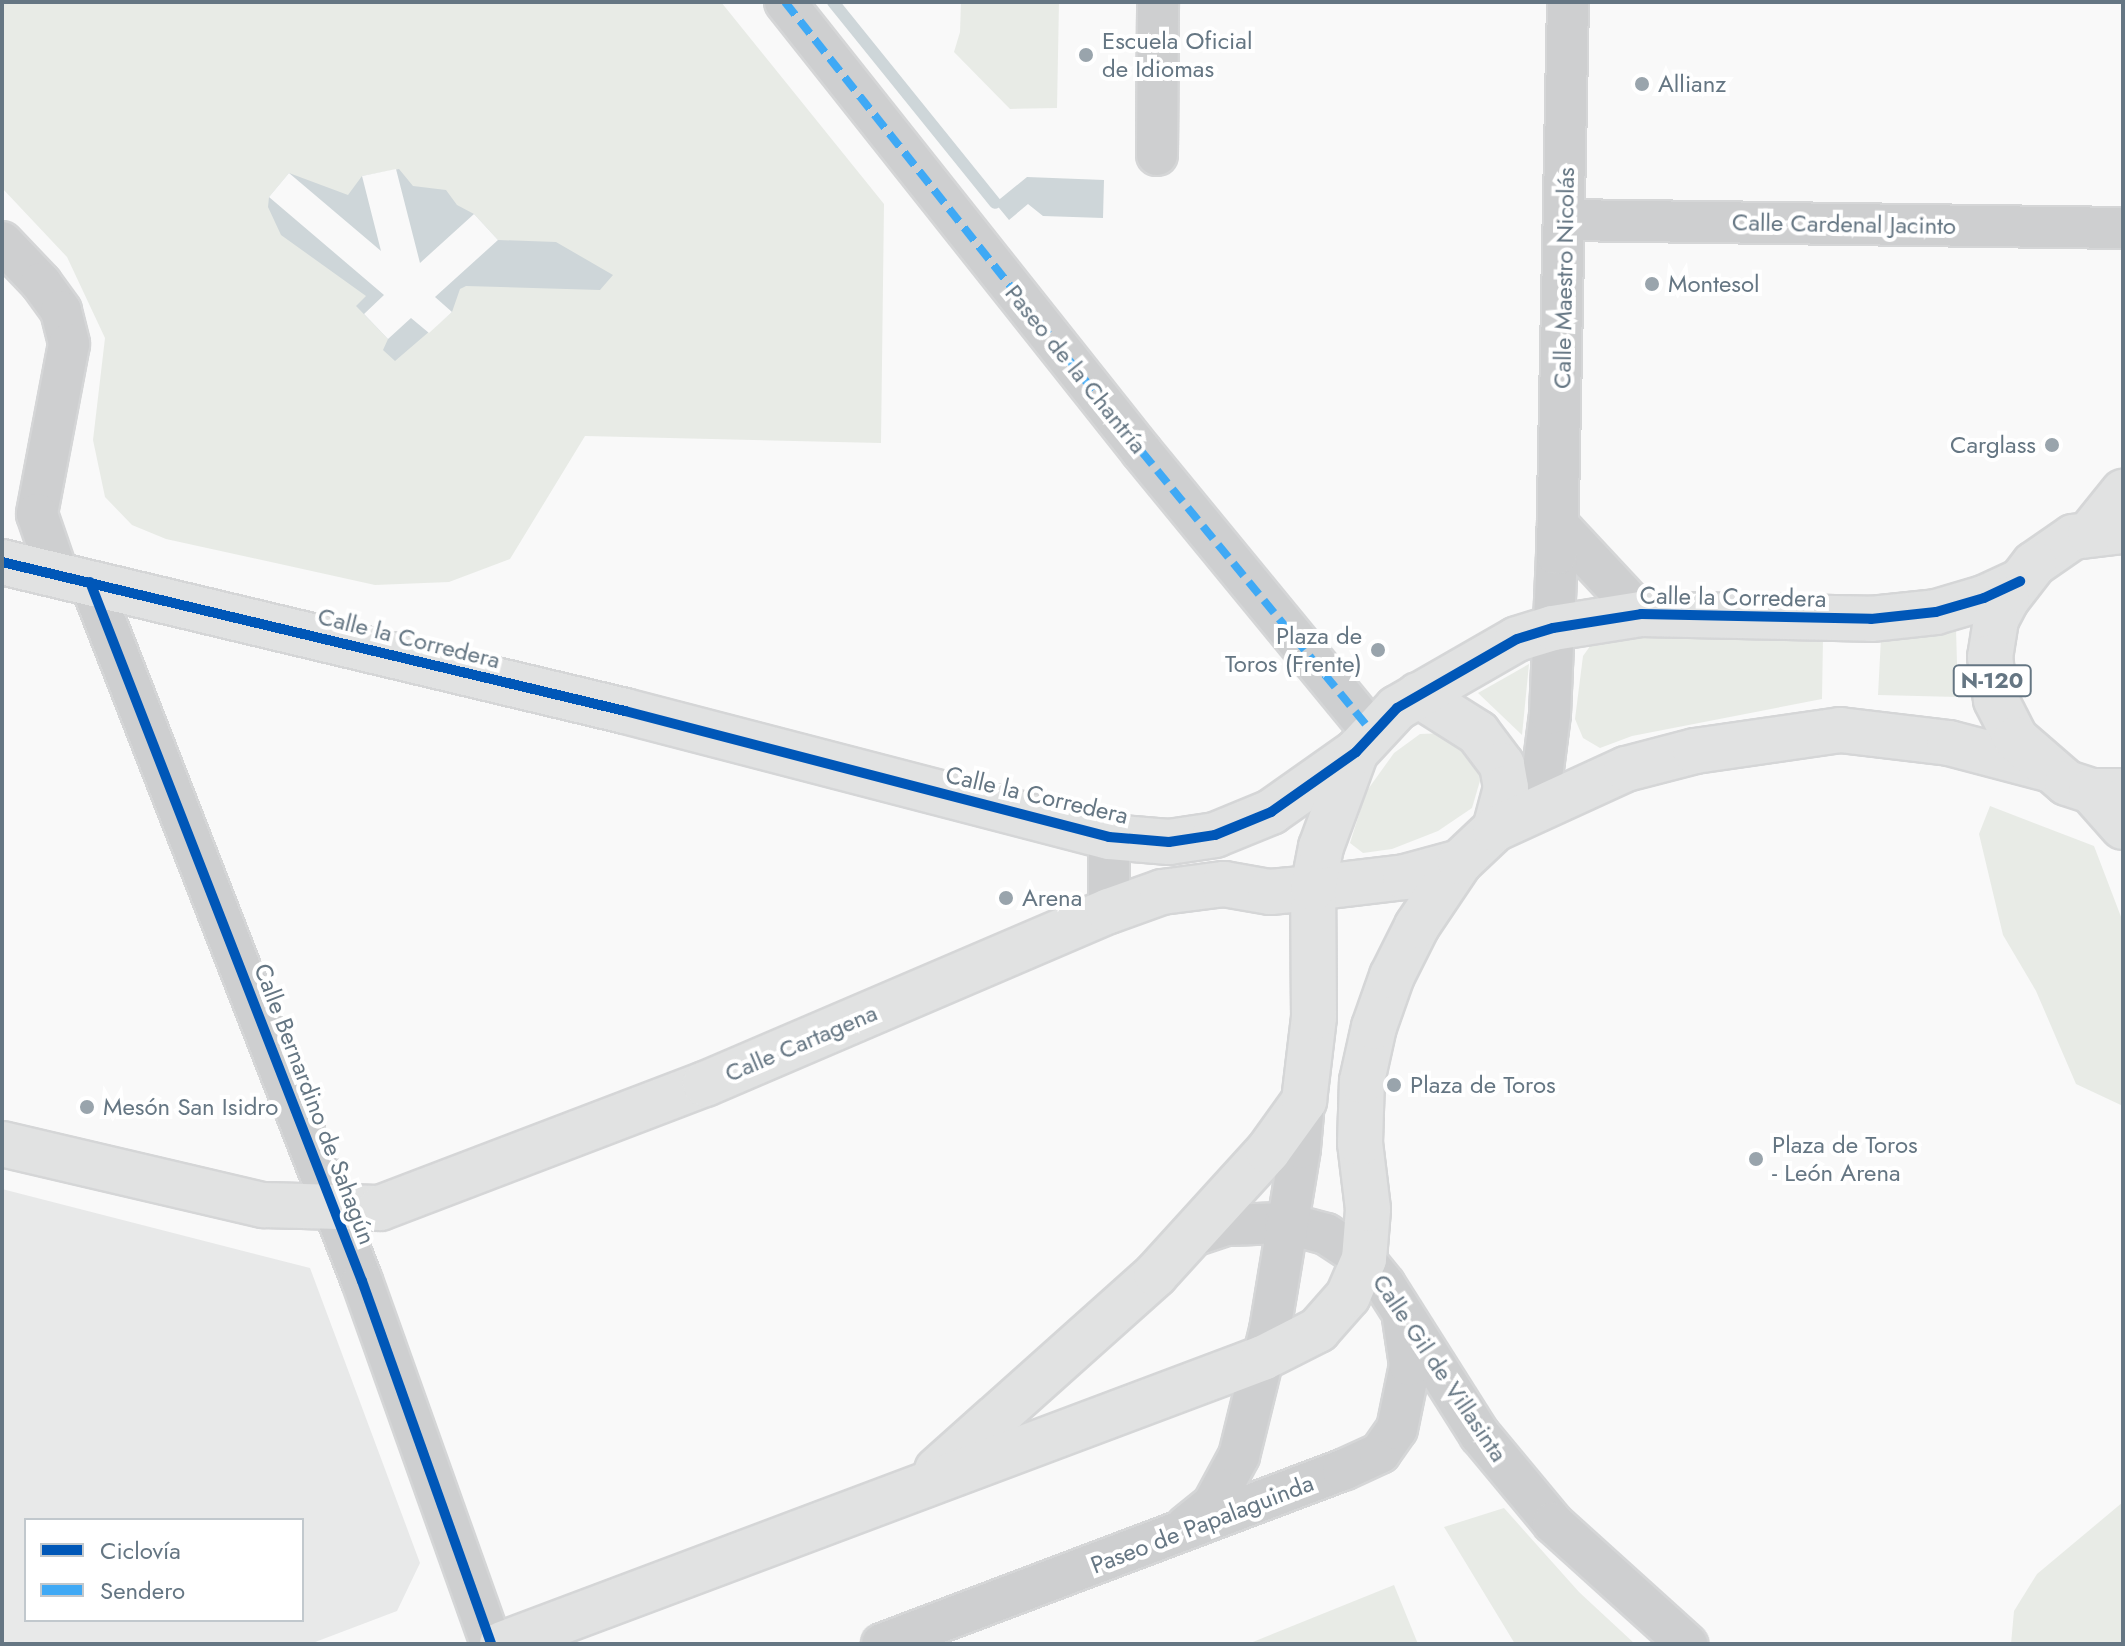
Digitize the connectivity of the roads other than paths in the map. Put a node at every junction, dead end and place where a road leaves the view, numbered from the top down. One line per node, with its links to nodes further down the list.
1 (785, 2): 17 (street, Paseo de la Chantría)
2 (1158, 2): 4 (street)
3 (1568, 2): 5 (street, Calle Maestro Nicolás)
4 (1157, 155)
5 (1565, 220): 6 (street, Calle Cardenal Jacinto); 10 (street, Calle Maestro Nicolás)
6 (2123, 228)
7 (2, 242): 12 (street, Calle Bernardino de Sahagún)
8 (2123, 492): 9 (main road, N-120)
9 (2107, 532): 13 (main road, N-120)
10 (1558, 540): 14 (street); 15 (street, Calle Maestro Nicolás)
11 (2, 562): 12 (main road, Calle la Corredera)
12 (74, 579): 23 (main road, Calle la Corredera); 29 (street, Calle Bernardino de Sahagún)
13 (2020, 581): 14 (main road, Calle la Corredera); 18 (main road, N-120)
14 (1641, 614): 15 (main road, Calle la Corredera)
15 (1553, 628): 16 (main road, Calle la Corredera); 20 (street, Calle Maestro Nicolás)
16 (1418, 695): 17 (main road, Calle la Corredera); 22 (main road)
17 (1364, 742): 23 (main road, Calle la Corredera); 25 (main road)
18 (2048, 769): 19 (main road, N-120); 20 (main road)
19 (2107, 791): 21 (main road, N-120)
20 (1538, 808): 22 (main road)
21 (2123, 827)
22 (1495, 829): 24 (main road)
23 (1109, 837): 26 (street)
24 (1460, 862): 25 (main road, Calle Cartagena); 32 (main road)
25 (1313, 888): 26 (main road, Calle Cartagena); 27 (main road)
26 (1109, 911): 29 (main road, Calle Cartagena)
27 (1304, 1101): 30 (street); 31 (main road)
28 (2, 1144): 29 (main road, Calle Cartagena)
29 (331, 1208): 37 (street, Calle Bernardino de Sahagún)
30 (1285, 1223): 31 (street, Calle Gil de Villasinta); 32 (street, Calle Gil de Villasinta); 34 (street)
31 (1187, 1238): 35 (main road)
32 (1364, 1259): 33 (street, Calle Gil de Villasinta); 34 (main road)
33 (1402, 1310): 36 (street, Paseo de Papalaguinda); 40 (street, Calle Gil de Villasinta)
34 (1263, 1358): 35 (main road); 36 (street)
35 (917, 1487): 38 (main road)
36 (1180, 1531): 39 (street, Paseo de Papalaguinda)
37 (491, 1644)
38 (502, 1644)
39 (882, 1644)
40 (1687, 1644)

